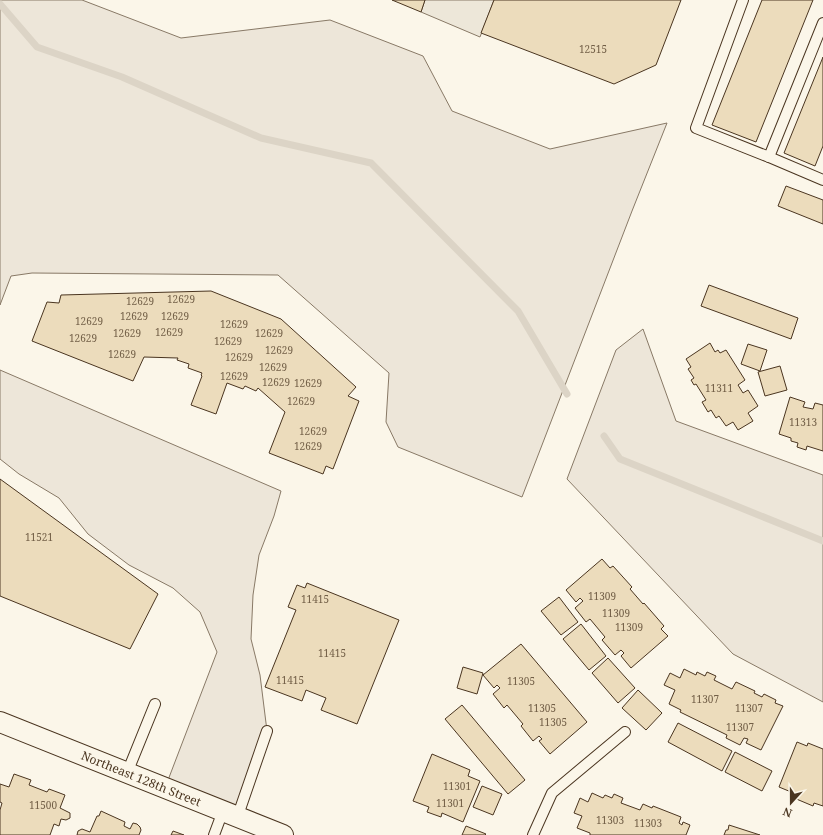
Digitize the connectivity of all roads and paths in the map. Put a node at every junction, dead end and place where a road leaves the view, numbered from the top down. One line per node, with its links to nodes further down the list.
1 (743, 0): 3 (lane)
2 (823, 23): 3 (lane)
3 (769, 157): 4 (lane)
4 (823, 180)
5 (155, 704): 9 (lane)
6 (0, 722): 9 (street, Northeast 128th Street)
7 (267, 731): 10 (lane)
8 (625, 732): 13 (lane)
9 (127, 773): 10 (street, Northeast 128th Street)
10 (230, 814): 11 (lane); 12 (street, Northeast 128th Street)
11 (214, 835)
12 (283, 835)
13 (533, 835)

